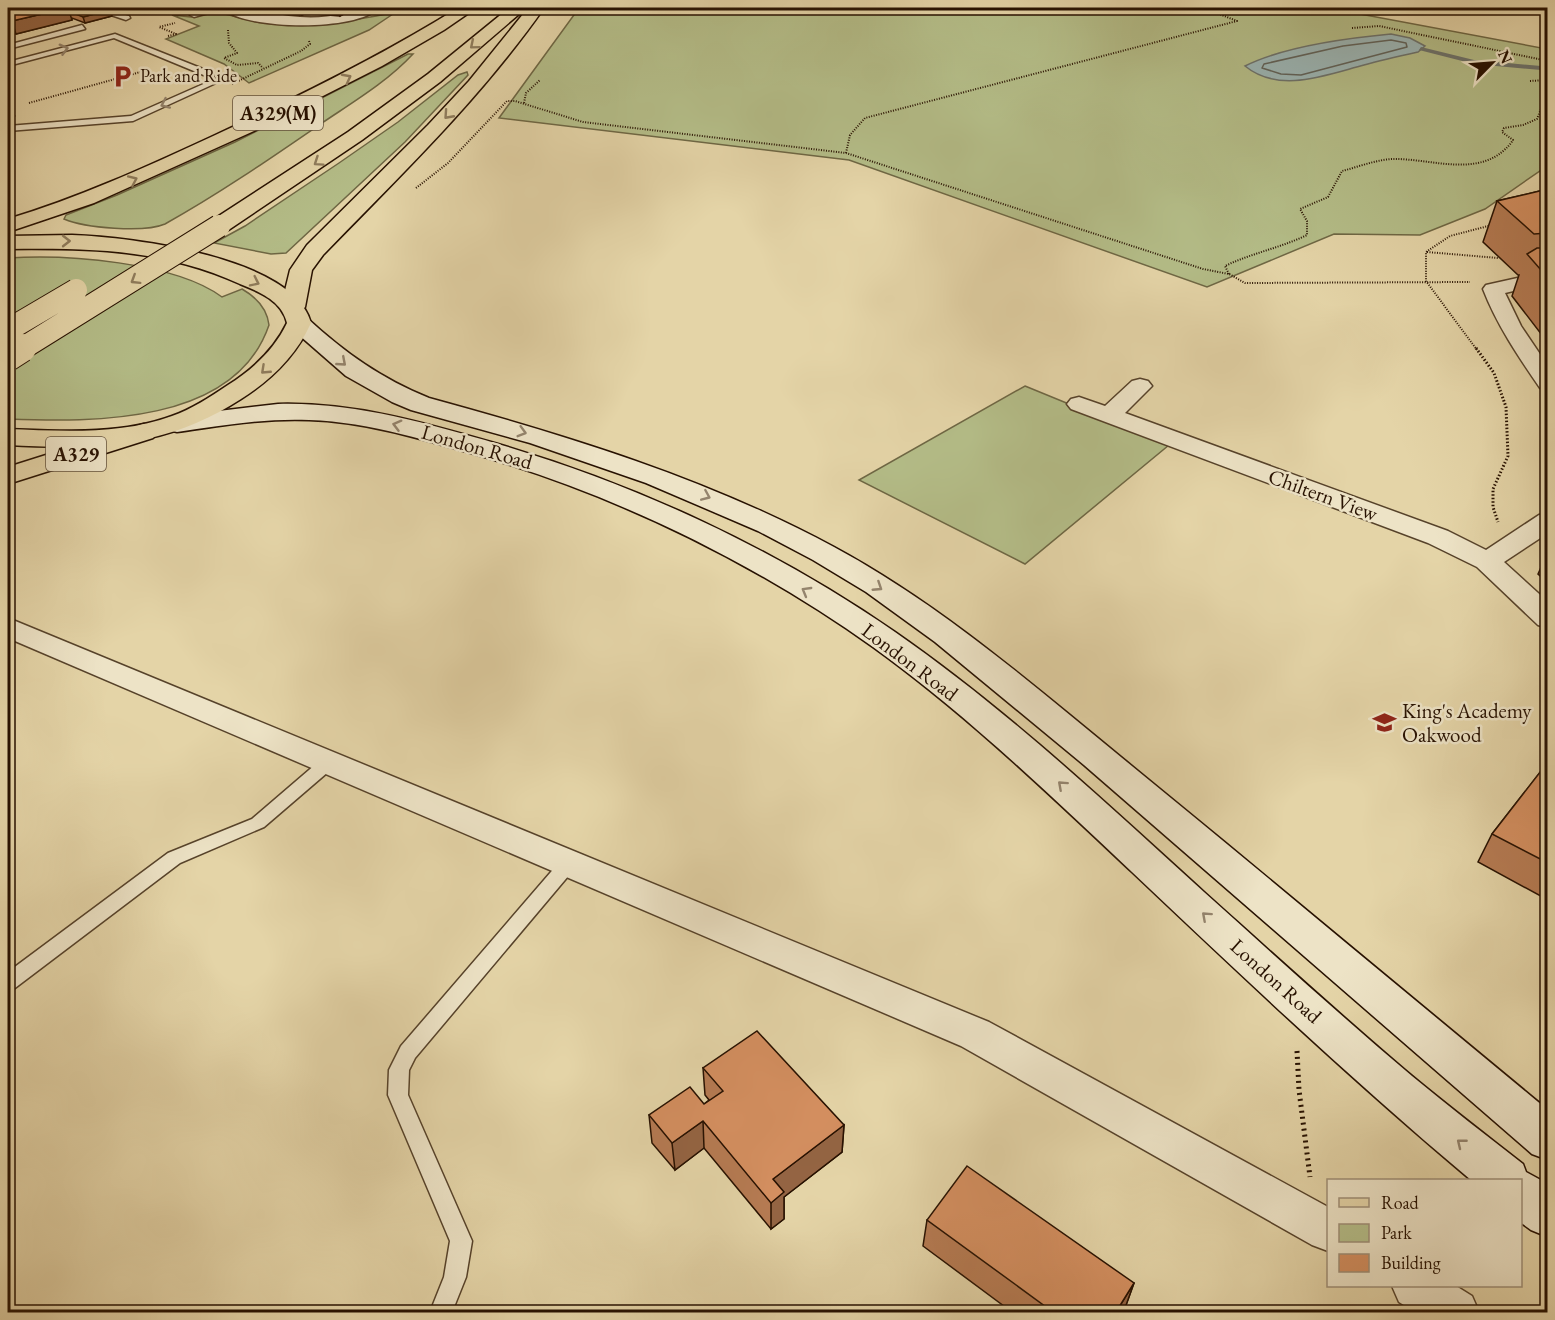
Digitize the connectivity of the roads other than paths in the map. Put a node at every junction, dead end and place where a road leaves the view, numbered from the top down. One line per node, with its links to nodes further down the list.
1 (224, 8): 9 (lane)
2 (230, 8): 3 (street)
3 (371, 8)
4 (468, 8): 20 (main road, A329(M), one-way to 4)
5 (494, 8): 19 (main road, A329(M))
6 (519, 8): 19 (main road, A329(M), one-way to 19)
7 (536, 8): 23 (main road, one-way to 23)
8 (107, 12): 10 (lane)
9 (194, 15)
10 (126, 18)
11 (82, 27): 13 (lane)
12 (8, 36): 13 (lane)
13 (25, 43): 14 (lane)
14 (8, 47)
15 (8, 64): 18 (lane, one-way to 18)
16 (8, 113): 17 (lane)
17 (8, 121)
18 (8, 129)
19 (209, 222): 24 (main road, A329(M), bridge); 25 (main road, A329(M), one-way to 25, bridge)
20 (8, 226)
21 (8, 243): 23 (main road, one-way to 23)
22 (1548, 284): 26 (street)
23 (296, 315): 30 (main road, one-way to 30); 41 (main road, London Road, one-way to 41)
24 (8, 330)
25 (8, 357)
26 (1548, 383)
27 (1140, 386): 29 (street)
28 (1079, 404): 29 (street, Chiltern View)
29 (1109, 415): 35 (street, Chiltern View)
30 (177, 424): 31 (main road); 42 (main road, London Road, one-way to 30)
31 (144, 432): 32 (main road); 33 (main road, A329)
32 (8, 436)
33 (8, 476)
34 (1548, 521): 35 (street)
35 (1497, 554): 36 (street, Chiltern View)
36 (1548, 619)
37 (8, 627): 38 (street)
38 (329, 762): 39 (street); 40 (lane)
39 (569, 863): 45 (street); 47 (lane)
40 (8, 982)
41 (1548, 1139)
42 (1505, 1179)
43 (1522, 1193): 44 (main road)
44 (1548, 1214)
45 (1316, 1223)
46 (1417, 1287): 48 (street)
47 (441, 1312)
48 (1456, 1312)

